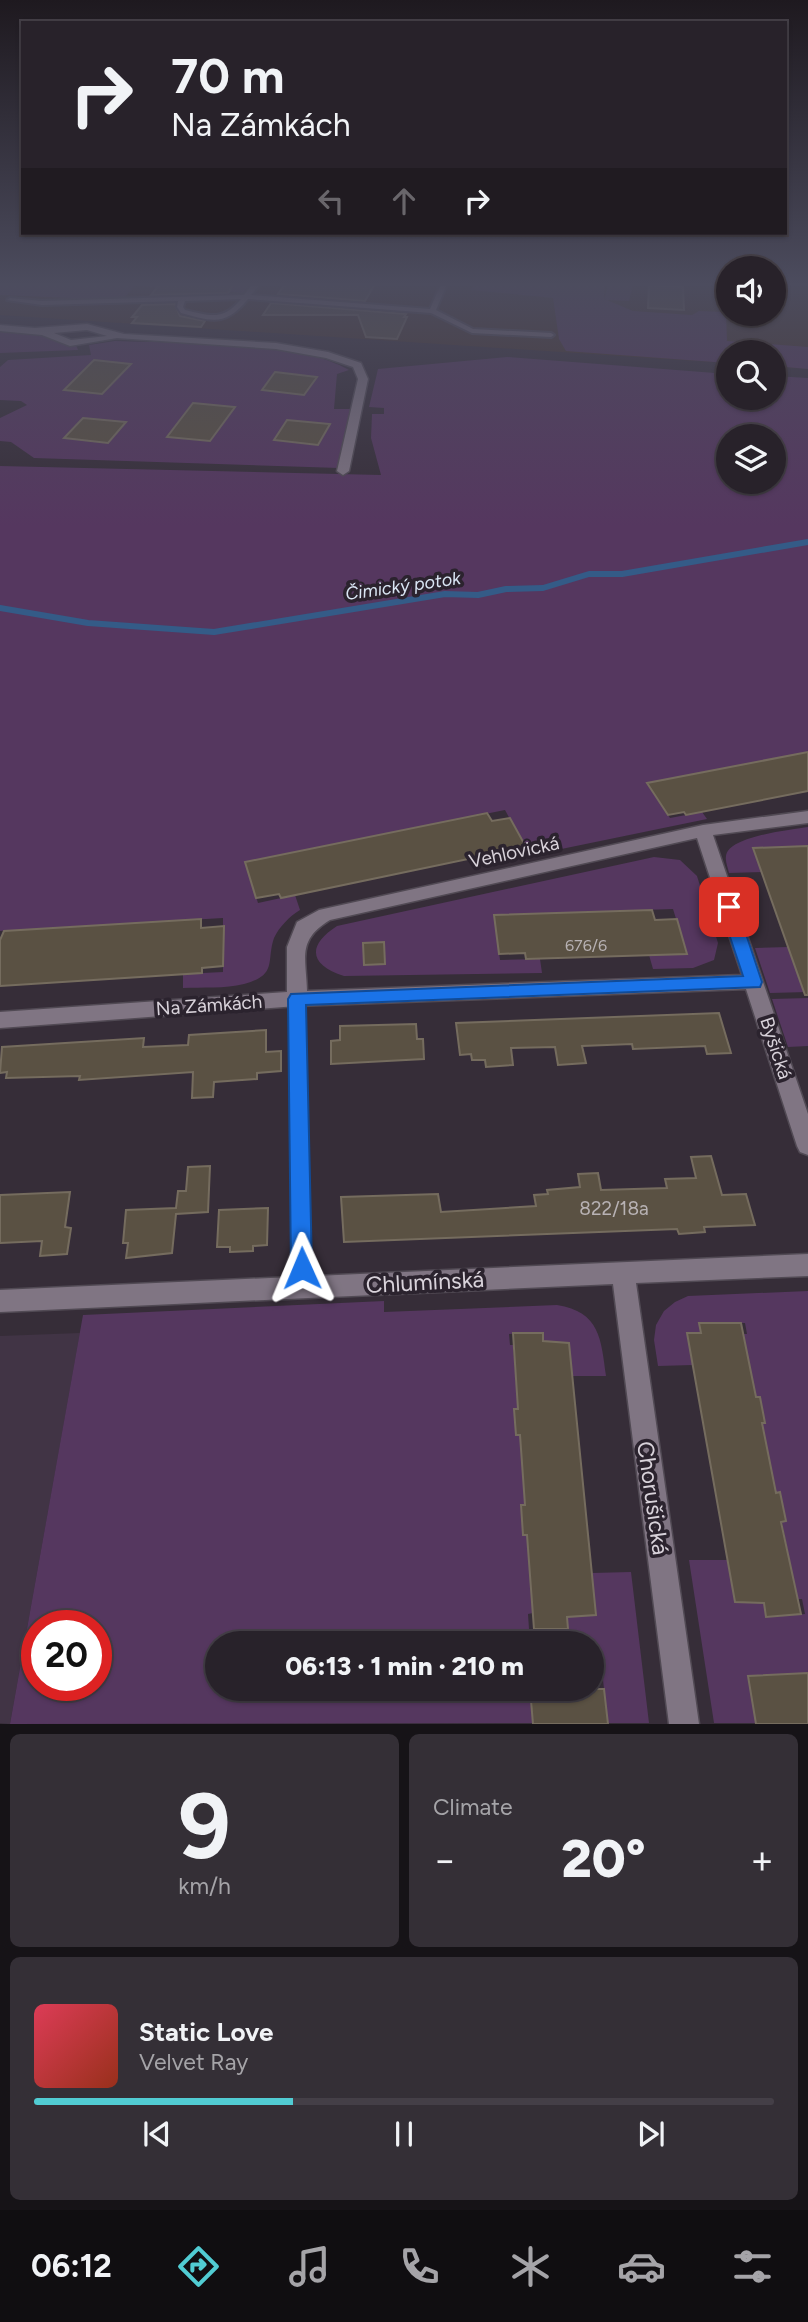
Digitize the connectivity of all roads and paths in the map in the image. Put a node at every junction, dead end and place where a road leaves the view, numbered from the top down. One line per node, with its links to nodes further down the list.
1 (355, 364): 2 (street)
2 (343, 471)
3 (808, 817): 4 (street, Vehlovická)
4 (703, 831): 5 (street, Byšická); 6 (street, Vehlovická)
5 (754, 982): 6 (street, Na Zámkách); 8 (street, Byšická)
6 (297, 999): 7 (street, Na Zámkách); 10 (lane)
7 (0, 1020)
8 (808, 1146)
9 (808, 1265): 11 (street, Chlumínská)
10 (302, 1268)
11 (623, 1273): 12 (street, Chlumínská); 13 (street, Chorušická)
12 (0, 1301)
13 (684, 1724)

